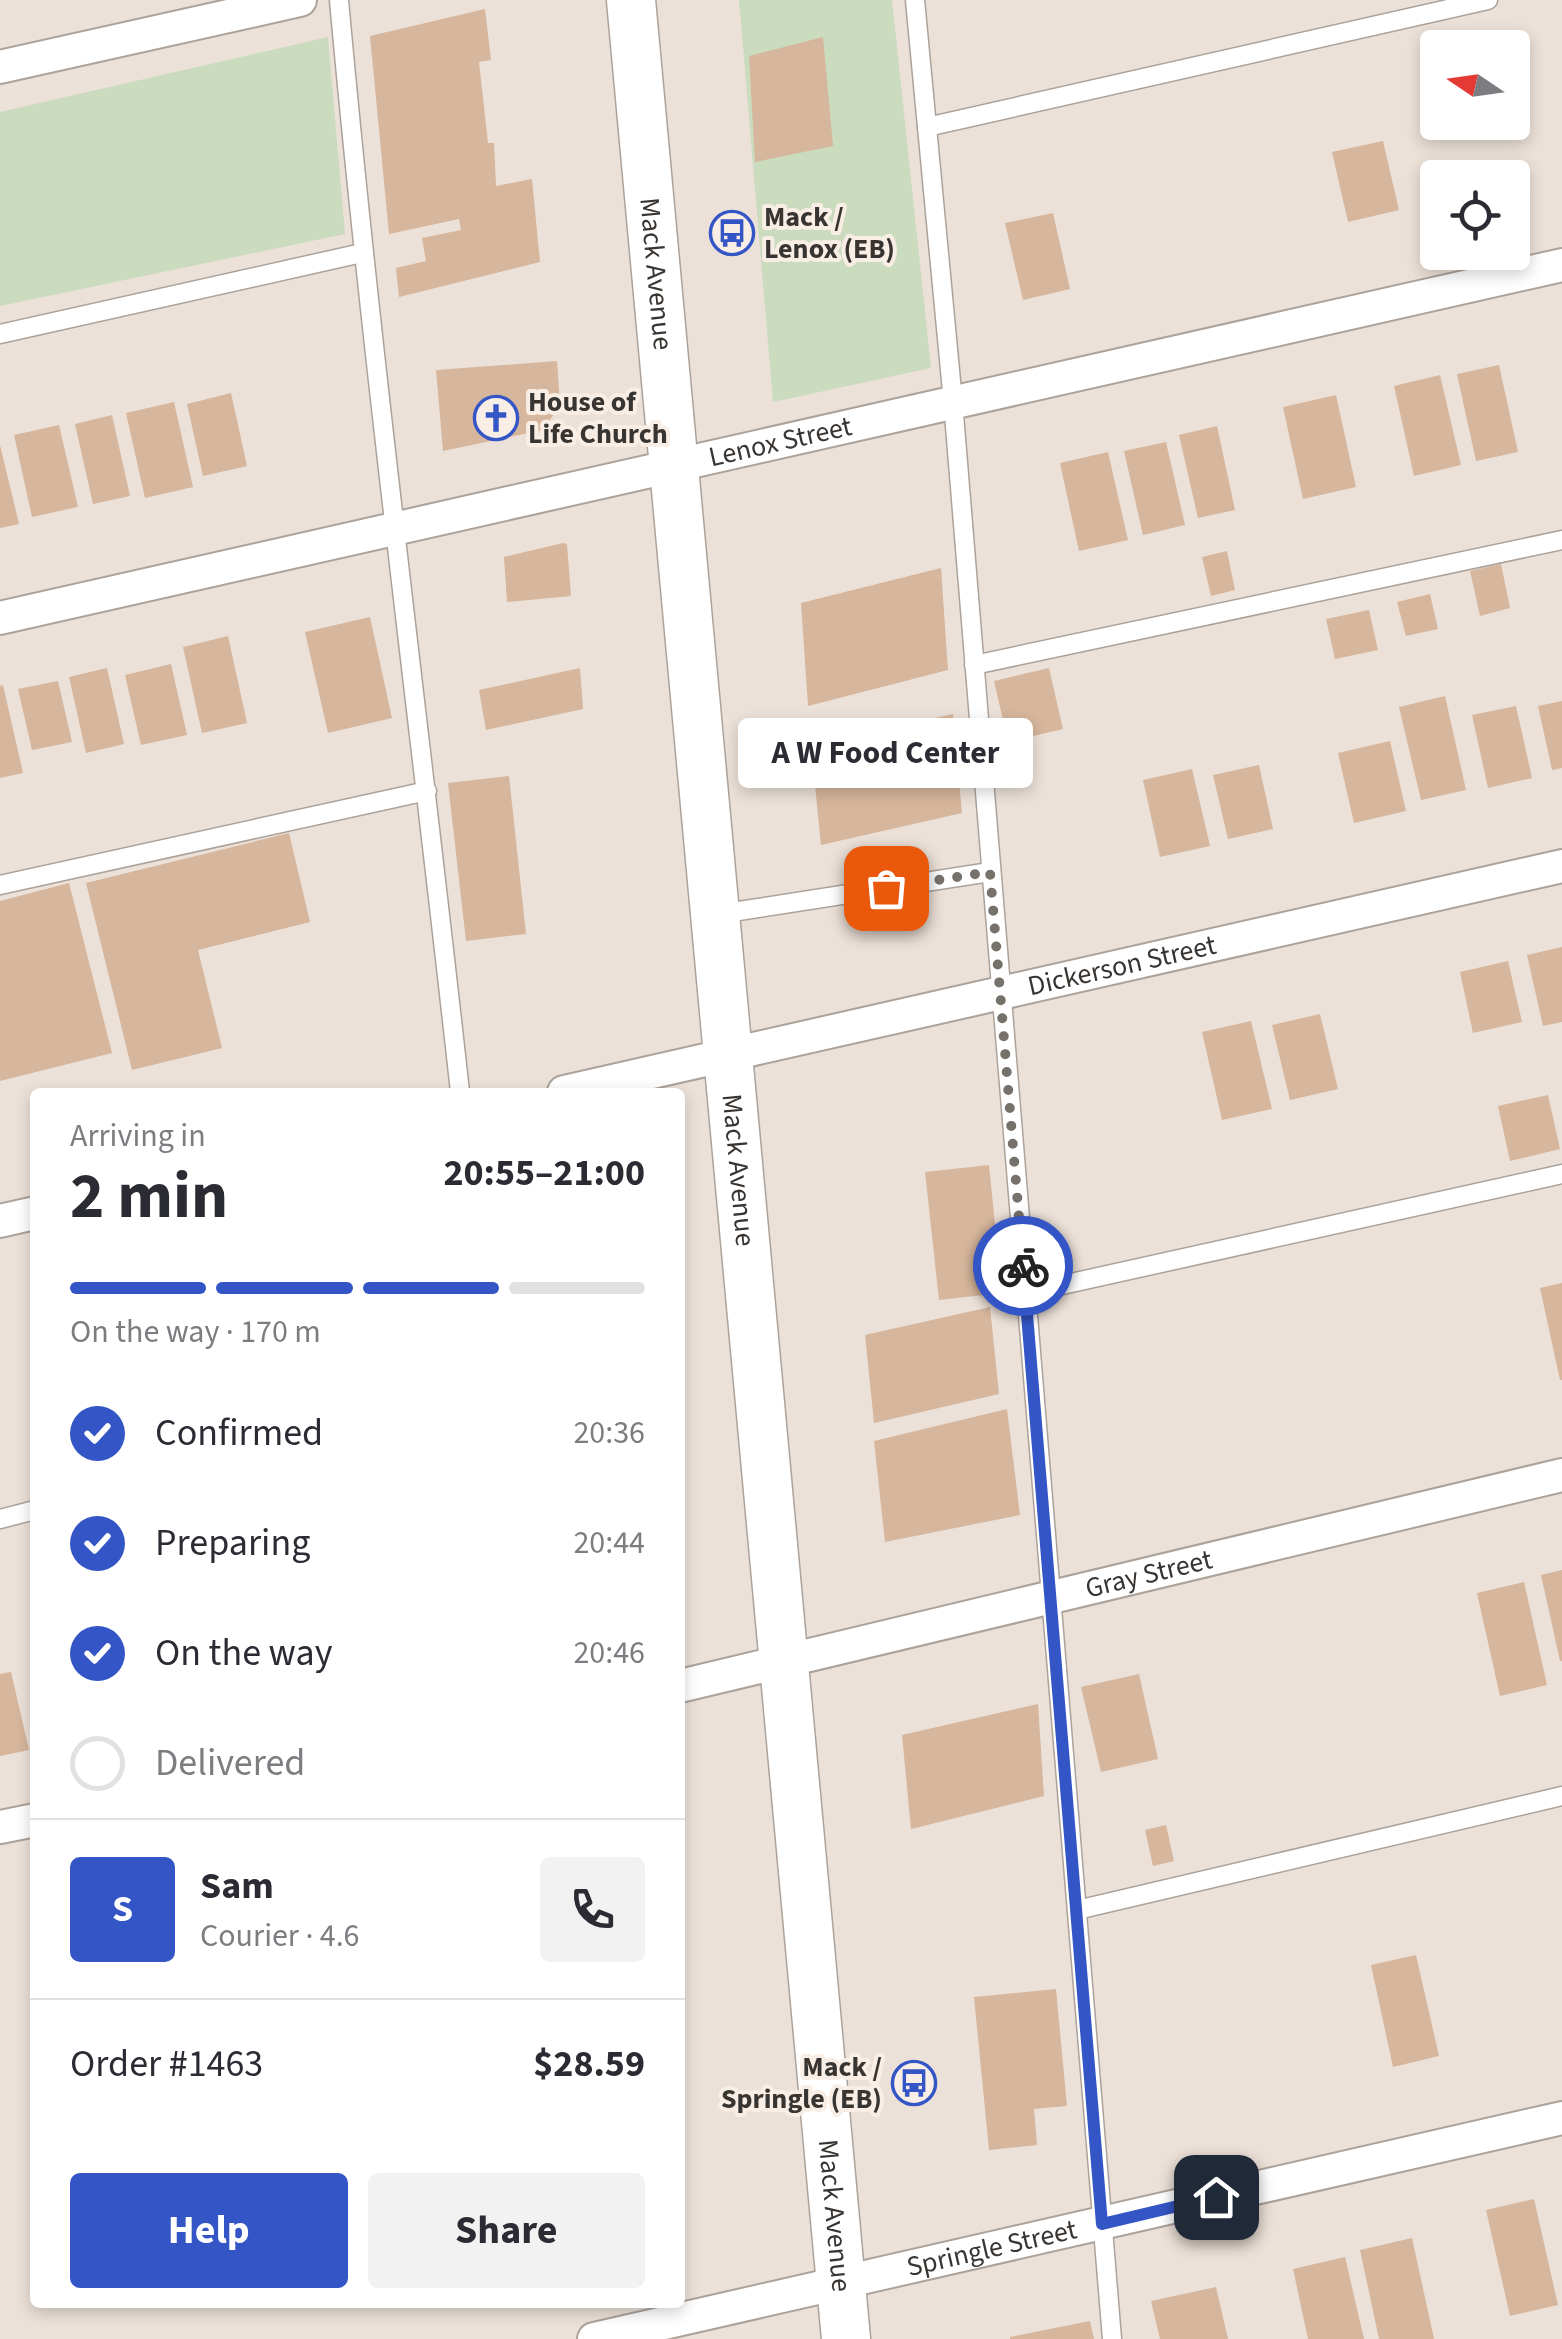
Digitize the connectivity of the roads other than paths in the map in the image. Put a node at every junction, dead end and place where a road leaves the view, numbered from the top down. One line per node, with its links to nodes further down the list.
1 (300, 0): 6 (street)
2 (339, 0): 8 (lane)
3 (631, 0): 12 (main road, Mack Avenue)
4 (915, 0): 7 (lane)
5 (1488, 0): 7 (lane)
6 (0, 66)
7 (927, 127): 11 (lane)
8 (362, 253): 10 (lane); 13 (lane)
9 (1562, 265): 11 (street, Lenox Street)
10 (0, 334)
11 (953, 402): 12 (street, Lenox Street); 16 (lane)
12 (673, 467): 13 (street, Lenox Street); 21 (main road, Mack Avenue)
13 (398, 530): 15 (street, Lenox Street); 17 (lane)
14 (1562, 540): 16 (lane)
15 (0, 618)
16 (974, 665): 19 (lane)
17 (427, 791): 20 (lane); 24 (lane)
18 (1562, 866): 22 (street, Dickerson Street)
19 (990, 872): 21 (lane); 22 (lane)
20 (0, 885)
21 (713, 915): 23 (main road, Mack Avenue)
22 (1000, 994): 23 (street, Dickerson Street); 29 (lane)
23 (726, 1056): 25 (street, Dickerson Street); 34 (main road, Mack Avenue)
24 (460, 1088)
25 (582, 1088)
26 (1562, 1174): 29 (lane)
27 (30, 1214): 28 (street)
28 (0, 1221)
29 (1026, 1294): 33 (lane)
30 (1562, 1475): 33 (street, Gray Street)
31 (30, 1511): 32 (lane)
32 (0, 1518)
33 (1052, 1598): 34 (street, Gray Street); 39 (lane)
34 (785, 1664): 35 (street, Gray Street); 42 (main road, Mack Avenue)
35 (685, 1685)
36 (1562, 1796): 39 (lane)
37 (30, 1821): 38 (street)
38 (0, 1827)
39 (1076, 1910): 41 (lane)
40 (1562, 2118): 41 (street, Springle Street)
41 (1102, 2224): 42 (street, Springle Street); 45 (lane)
42 (841, 2283): 43 (street, Springle Street); 44 (main road, Mack Avenue)
43 (594, 2339)
44 (846, 2339)
45 (1112, 2339)

